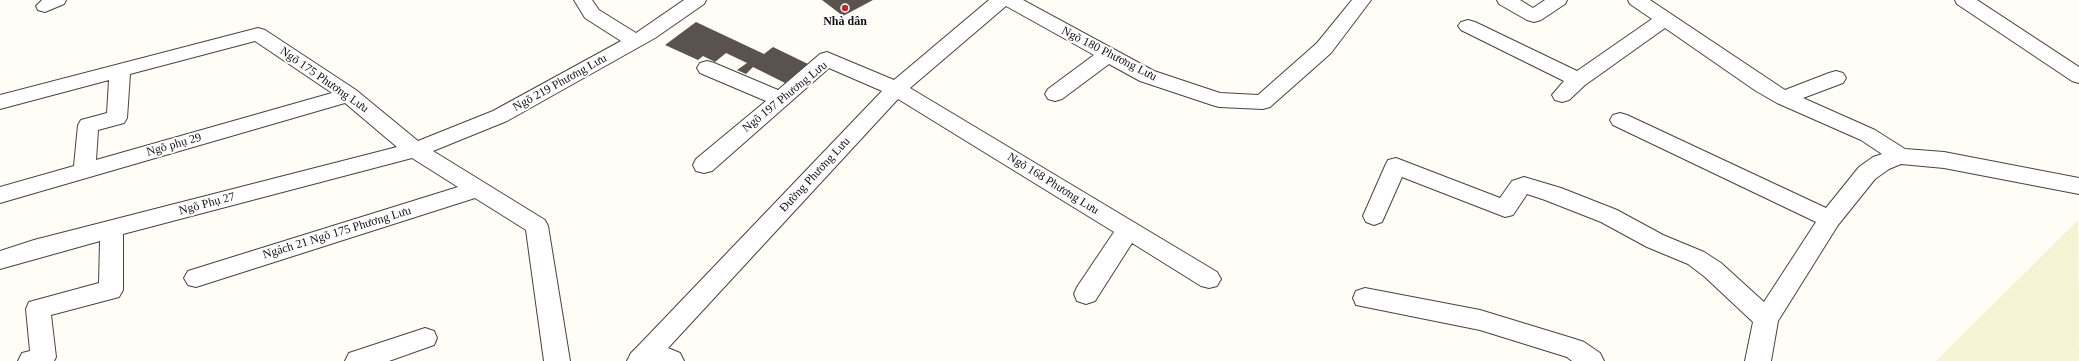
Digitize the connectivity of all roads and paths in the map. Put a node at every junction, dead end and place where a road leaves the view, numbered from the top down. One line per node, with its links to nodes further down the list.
1 (583, 0): 12 (street)
2 (697, 0): 12 (street, Ngõ 219 Phương Lưu)
3 (1001, 0): 19 (street, Đường Phương Lưu)
4 (1009, 0): 13 (street, Ngõ 180 Phương Lưu)
5 (1362, 0): 13 (street, Ngõ 180 Phương Lưu)
6 (1506, 0): 7 (street)
7 (1558, 0)
8 (1637, 0): 10 (street)
9 (1964, 0): 16 (street)
10 (1665, 20): 18 (street); 23 (street)
11 (1468, 26): 18 (street)
12 (635, 41): 27 (street, Ngõ 219 Phương Lưu)
13 (1108, 55): 21 (street)
14 (708, 68): 24 (street)
15 (120, 70): 20 (street, Ngõ 175 Phương Lưu); 25 (street, Ngõ 175 Phương Lưu); 30 (street)
16 (2079, 76)
17 (1836, 78): 23 (street)
18 (1578, 80): 22 (street)
19 (896, 90): 24 (street, Ngõ 197 Phương Lưu); 37 (street, Ngõ 168 Phương Lưu); 45 (street, Đường Phương Lưu)
20 (349, 94): 27 (street, Ngõ 175 Phương Lưu); 30 (street, Ngõ phụ 29)
21 (1055, 94)
22 (1562, 95)
23 (1784, 98): 28 (street)
24 (781, 99): 29 (street, Ngõ 197 Phương Lưu)
25 (0, 102)
26 (1620, 120): 35 (street)
27 (415, 150): 32 (street, Ngõ 175 Phương Lưu); 36 (street, Ngõ Phụ 27)
28 (1900, 156): 31 (street); 35 (street)
29 (704, 165)
30 (84, 171): 33 (street, Ngõ phụ 29)
31 (2079, 186)
32 (479, 189): 39 (street, Ngách 21 Ngõ 175 Phương Lưu); 48 (street, Ngõ 175 Phương Lưu)
33 (0, 195)
34 (1374, 216): 43 (street)
35 (1830, 219): 43 (street)
36 (112, 229): 38 (street, Ngõ Phụ 27); 46 (street)
37 (1128, 230): 40 (street, Ngõ 168 Phương Lưu); 41 (street)
38 (0, 260)
39 (196, 278)
40 (1209, 279)
41 (1086, 294)
42 (1364, 298): 49 (street)
43 (1766, 319): 50 (street)
44 (425, 338): 47 (street)
45 (653, 358)
46 (31, 361)
47 (358, 361)
48 (557, 361)
49 (1591, 361)
50 (1758, 361)

